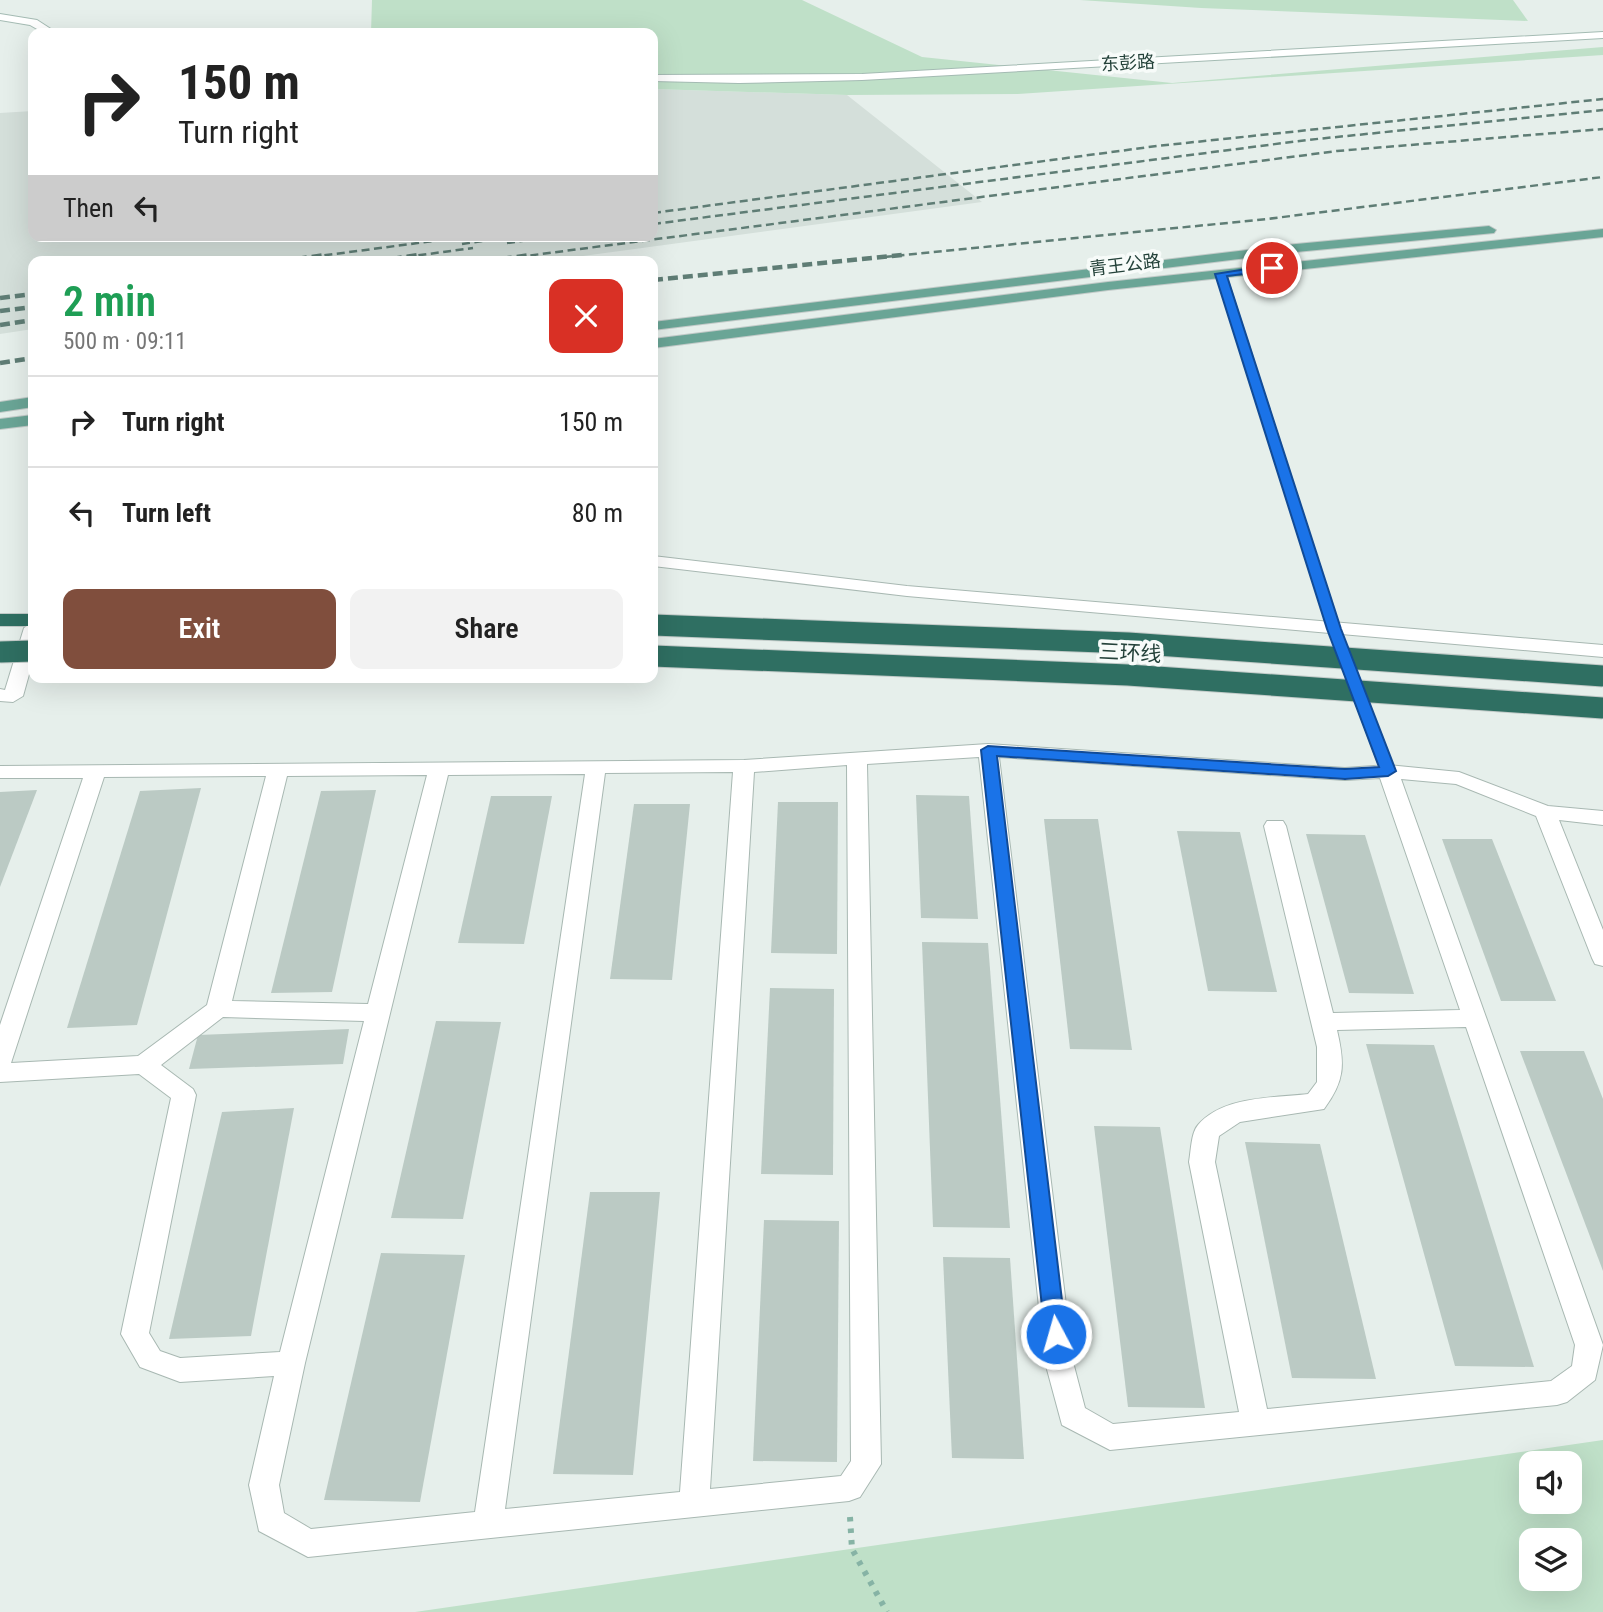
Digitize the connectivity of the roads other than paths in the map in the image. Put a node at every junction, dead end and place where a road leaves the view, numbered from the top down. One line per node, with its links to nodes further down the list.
1 (0, 17): 2 (street)
2 (43, 28)
3 (1603, 35): 4 (street, 东彭路)
4 (658, 78)
5 (1603, 220): 8 (main road, 青王公路)
6 (1603, 233): 7 (main road, 青王公路)
7 (1221, 274): 9 (main road, 青王公路); 18 (lane)
8 (658, 325)
9 (658, 343)
10 (28, 403): 11 (main road)
11 (0, 407)
12 (28, 421): 13 (main road)
13 (0, 424)
14 (658, 562): 18 (street)
15 (0, 620): 16 (highway)
16 (28, 620)
17 (658, 625): 24 (highway, 三环线, bridge)
18 (1334, 629): 21 (street); 34 (lane)
19 (28, 645): 25 (street)
20 (28, 651): 22 (highway, bridge)
21 (1603, 651)
22 (0, 652)
23 (658, 656): 26 (highway, 三环线, bridge)
24 (1603, 676)
25 (0, 695)
26 (1603, 708)
27 (988, 750): 28 (street); 34 (street); 48 (street)
28 (857, 758): 29 (street); 49 (street)
29 (744, 766): 30 (street); 49 (street)
30 (596, 767): 31 (street); 50 (street)
31 (439, 768): 32 (street); 41 (street)
32 (278, 770): 33 (street); 40 (street)
33 (96, 771): 35 (street); 44 (street)
34 (1388, 771): 36 (street); 42 (street)
35 (0, 772)
36 (1545, 811): 37 (street); 39 (street)
37 (1603, 818)
38 (1275, 826): 43 (street)
39 (1603, 958)
40 (218, 1009): 41 (street); 45 (street)
41 (378, 1013): 47 (street)
42 (1475, 1018): 43 (street); 48 (street)
43 (1323, 1022): 48 (street)
44 (0, 1061)
45 (144, 1065): 46 (street); 47 (street)
46 (0, 1073)
47 (290, 1363): 50 (street)
48 (1255, 1422)
49 (694, 1504): 50 (street)
50 (488, 1525)

